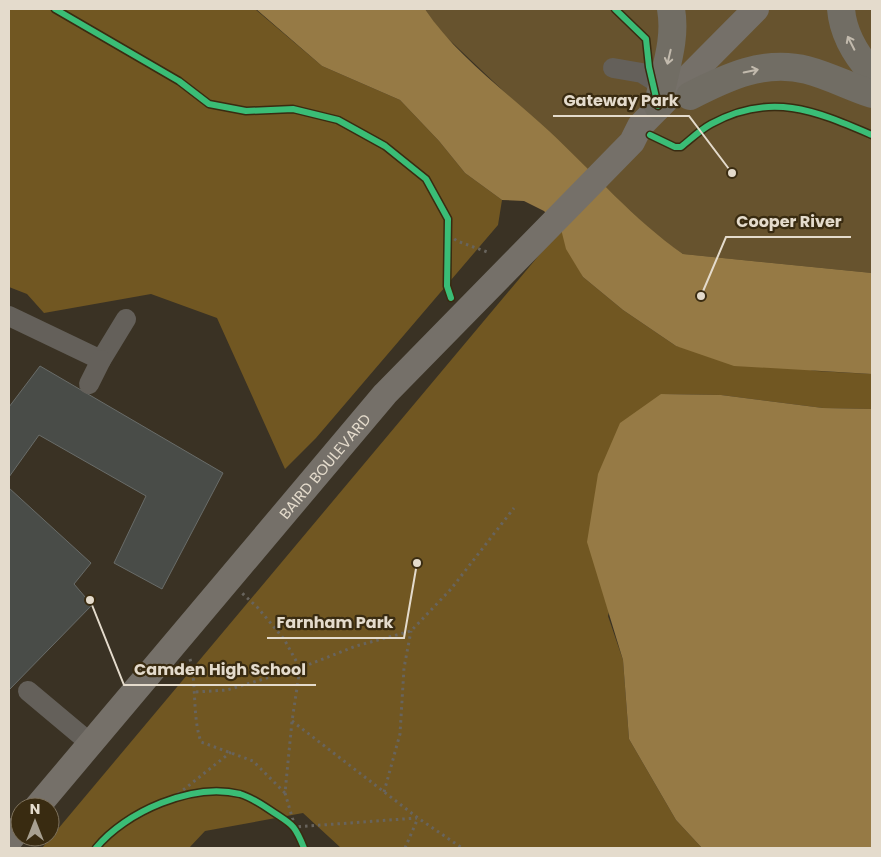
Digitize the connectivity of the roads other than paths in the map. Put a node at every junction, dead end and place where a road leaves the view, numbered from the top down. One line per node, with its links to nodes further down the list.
1 (671, 9): 8 (highway, one-way to 8)
2 (756, 9): 8 (main road, BAIRD BOULEVARD)
3 (776, 9): 9 (main road, BAIRD BOULEVARD)
4 (841, 9): 6 (highway, one-way to 4)
5 (612, 68): 8 (lane)
6 (872, 73)
7 (872, 94): 9 (highway, one-way to 7)
8 (660, 95): 10 (main road, BAIRD BOULEVARD)
9 (690, 96): 10 (main road, BAIRD BOULEVARD)
10 (632, 142): 16 (main road, BAIRD BOULEVARD)
11 (9, 316): 13 (lane)
12 (126, 319): 13 (lane)
13 (101, 360): 14 (lane)
14 (89, 384)
15 (28, 691): 16 (lane)
16 (90, 743): 17 (main road, BAIRD BOULEVARD)
17 (45, 797)

